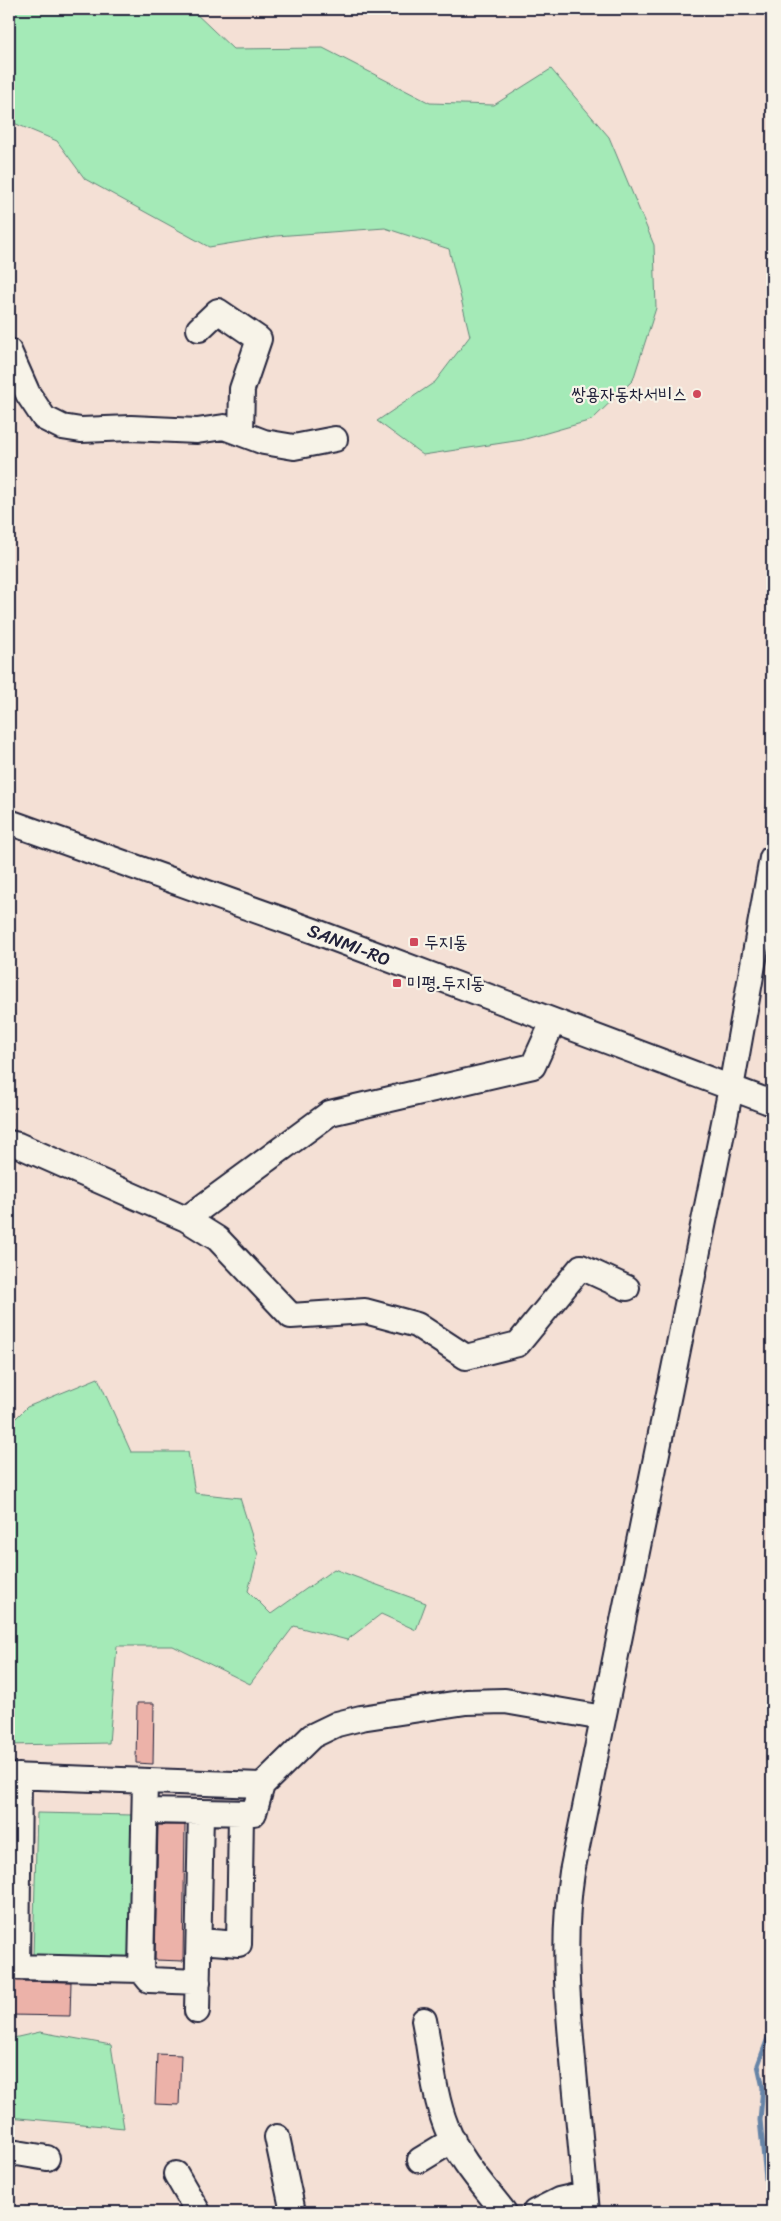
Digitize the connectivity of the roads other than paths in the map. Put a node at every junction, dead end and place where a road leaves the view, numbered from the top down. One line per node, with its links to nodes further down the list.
1 (199, 329): 3 (street)
2 (9, 351): 3 (street)
3 (241, 433): 4 (street)
4 (335, 439)
5 (9, 822): 7 (street, SANMI-RO)
6 (772, 858): 8 (street)
7 (553, 1022): 8 (street, SANMI-RO); 11 (street)
8 (731, 1088): 9 (street, SANMI-RO); 13 (street)
9 (772, 1103)
10 (9, 1143): 11 (street)
11 (186, 1220): 12 (street)
12 (627, 1288)
13 (603, 1718): 16 (street); 31 (street)
14 (14, 1776): 15 (street); 21 (street)
15 (145, 1780): 16 (street); 17 (street)
16 (262, 1785): 19 (street)
17 (146, 1811): 18 (street); 21 (street)
18 (201, 1812): 19 (street); 20 (street)
19 (241, 1813): 20 (street)
20 (199, 1941): 22 (street)
21 (141, 1970): 22 (street)
22 (198, 1982): 23 (street)
23 (197, 2011)
24 (424, 2020): 26 (street)
25 (277, 2137): 33 (street)
26 (453, 2140): 29 (street); 34 (street)
27 (9, 2155): 28 (street)
28 (48, 2158)
29 (420, 2160)
30 (176, 2174): 32 (street)
31 (586, 2203): 35 (street)
32 (198, 2212)
33 (292, 2212)
34 (504, 2212)
35 (535, 2212)

